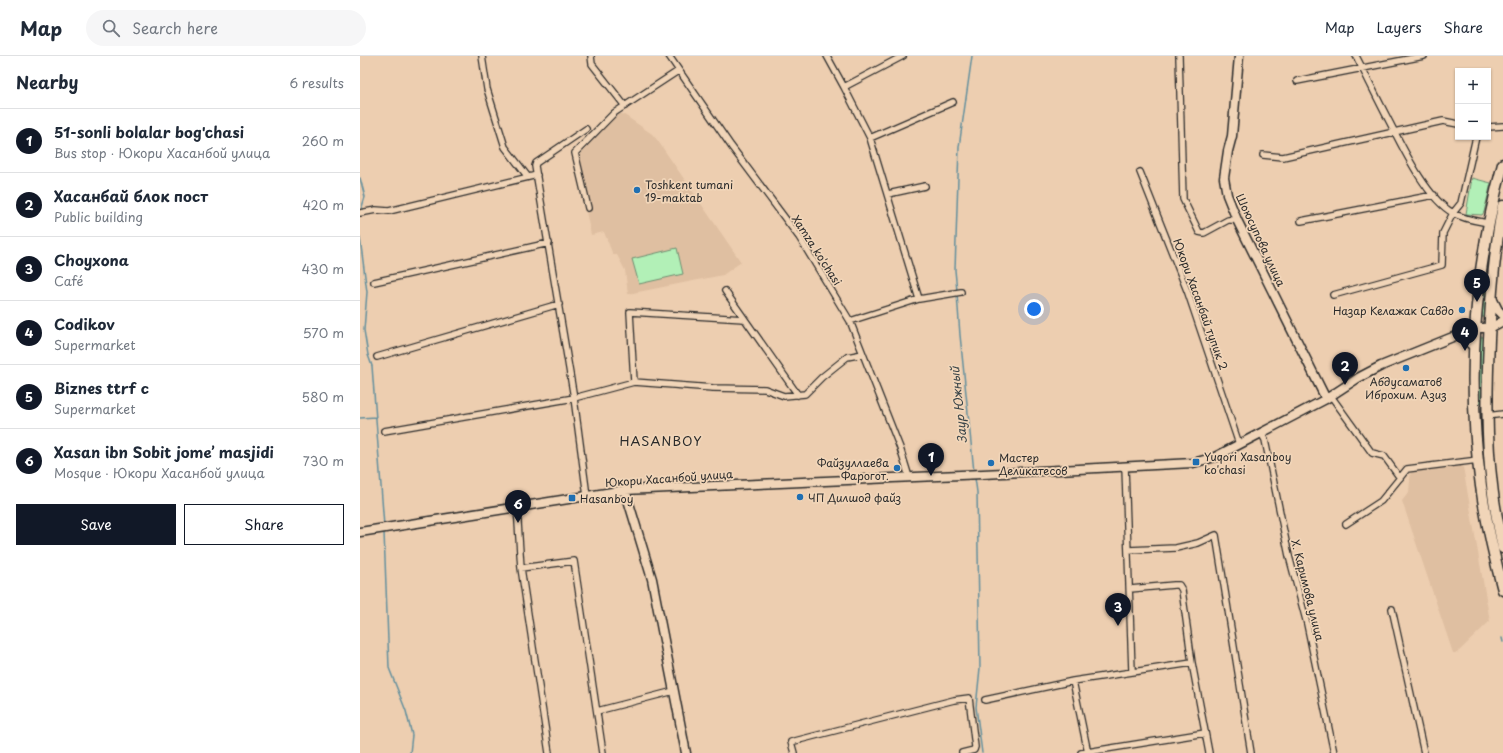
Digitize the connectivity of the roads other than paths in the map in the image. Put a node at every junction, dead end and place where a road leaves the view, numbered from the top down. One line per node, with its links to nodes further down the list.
1 (482, 56): 27 (street)
2 (591, 56): 15 (street)
3 (669, 56): 11 (street, Xamza ko'chasi)
4 (827, 56): 13 (street)
5 (904, 56): 13 (street)
6 (1179, 56): 35 (street)
7 (1239, 56): 35 (street, Шоюсупова улица)
8 (1356, 56): 10 (street)
9 (1424, 56): 10 (street)
10 (1362, 68): 12 (street); 20 (street)
11 (678, 71): 15 (street); 49 (street, Xamza ko'chasi)
12 (1297, 81)
13 (844, 87): 21 (street)
14 (953, 102): 21 (street)
15 (625, 106): 32 (street)
16 (1455, 123): 20 (street)
17 (1503, 126): 18 (street)
18 (1491, 127)
19 (586, 129): 26 (street)
20 (1395, 132): 23 (street); 30 (street)
21 (870, 138): 29 (street)
22 (1475, 140): 34 (street)
23 (1263, 155)
24 (1503, 164): 37 (highway)
25 (1140, 172): 66 (street, Юкори Хасанбай тупик 2)
26 (537, 174): 27 (street); 39 (street)
27 (528, 177): 33 (street)
28 (925, 186): 29 (street)
29 (888, 194): 45 (street)
30 (1434, 195): 34 (street); 36 (street)
31 (1503, 206): 38 (highway)
32 (588, 208)
33 (362, 212)
34 (1453, 214): 37 (street); 44 (street)
35 (1237, 220): 60 (street, Шоюсупова улица)
36 (1301, 221)
37 (1488, 227): 38 (highway); 51 (highway)
38 (1498, 233): 43 (highway)
39 (549, 243): 40 (street); 46 (street)
40 (374, 282)
41 (725, 291): 48 (street)
42 (962, 292): 45 (street)
43 (1492, 293): 47 (street); 52 (highway)
44 (1333, 295)
45 (919, 298): 49 (street)
46 (559, 304): 56 (street); 59 (street)
47 (1503, 315)
48 (744, 319): 57 (street); 58 (street)
49 (850, 321): 55 (street, Xamza ko'chasi)
50 (1503, 321): 52 (street)
51 (1475, 328): 52 (street); 53 (street, Юкори Хасанбой улица); 54 (highway)
52 (1490, 328): 62 (highway)
53 (1460, 335): 54 (street); 60 (street, Юкори Хасанбой улица)
54 (1474, 346): 61 (highway)
55 (863, 354): 58 (street); 69 (street, Xamza ko'chasi)
56 (377, 357)
57 (634, 382): 58 (street); 59 (street)
58 (798, 395)
59 (574, 398): 64 (street); 72 (street)
60 (1328, 398): 65 (street, Юкори Хасанбой улица); 70 (street)
61 (1475, 411): 62 (highway); 67 (highway)
62 (1487, 413): 63 (street); 76 (highway)
63 (1503, 414)
64 (384, 430)
65 (1261, 434): 66 (street, Юкори Хасанбой улица); 98 (street, Х. Каримова улица)
66 (1239, 444): 68 (street, Юкори Хасанбой улица)
67 (1478, 460): 70 (street); 80 (highway)
68 (1125, 467): 69 (street, Юкори Хасанбой улица); 77 (street)
69 (909, 477): 71 (street, Юкори Хасанбой улица)
70 (1400, 478): 74 (street)
71 (625, 490): 72 (street, Юкори Хасанбой улица); 85 (street)
72 (587, 496): 73 (street, Юкори Хасанбой улица)
73 (517, 507): 75 (street, Юкори Хасанбой улица); 78 (street)
74 (1346, 524)
75 (360, 532)
76 (1503, 548)
77 (1128, 550): 79 (street); 97 (street)
78 (521, 568): 87 (street); 90 (street)
79 (1130, 589): 82 (street); 83 (street)
80 (1503, 590)
81 (1392, 609): 99 (street)
82 (1192, 663): 83 (street); 88 (street)
83 (1132, 671): 84 (street)
84 (1073, 681): 86 (street); 89 (street)
85 (674, 691): 87 (street); 92 (street)
86 (985, 700)
87 (597, 710): 91 (street)
88 (1205, 733): 89 (street); 96 (street)
89 (1088, 752): 95 (street)
90 (549, 753)
91 (603, 753)
92 (686, 753)
93 (794, 753): 94 (street)
94 (962, 753)
95 (1081, 753)
96 (1209, 753)
97 (1251, 753)
98 (1334, 753)
99 (1424, 753)

